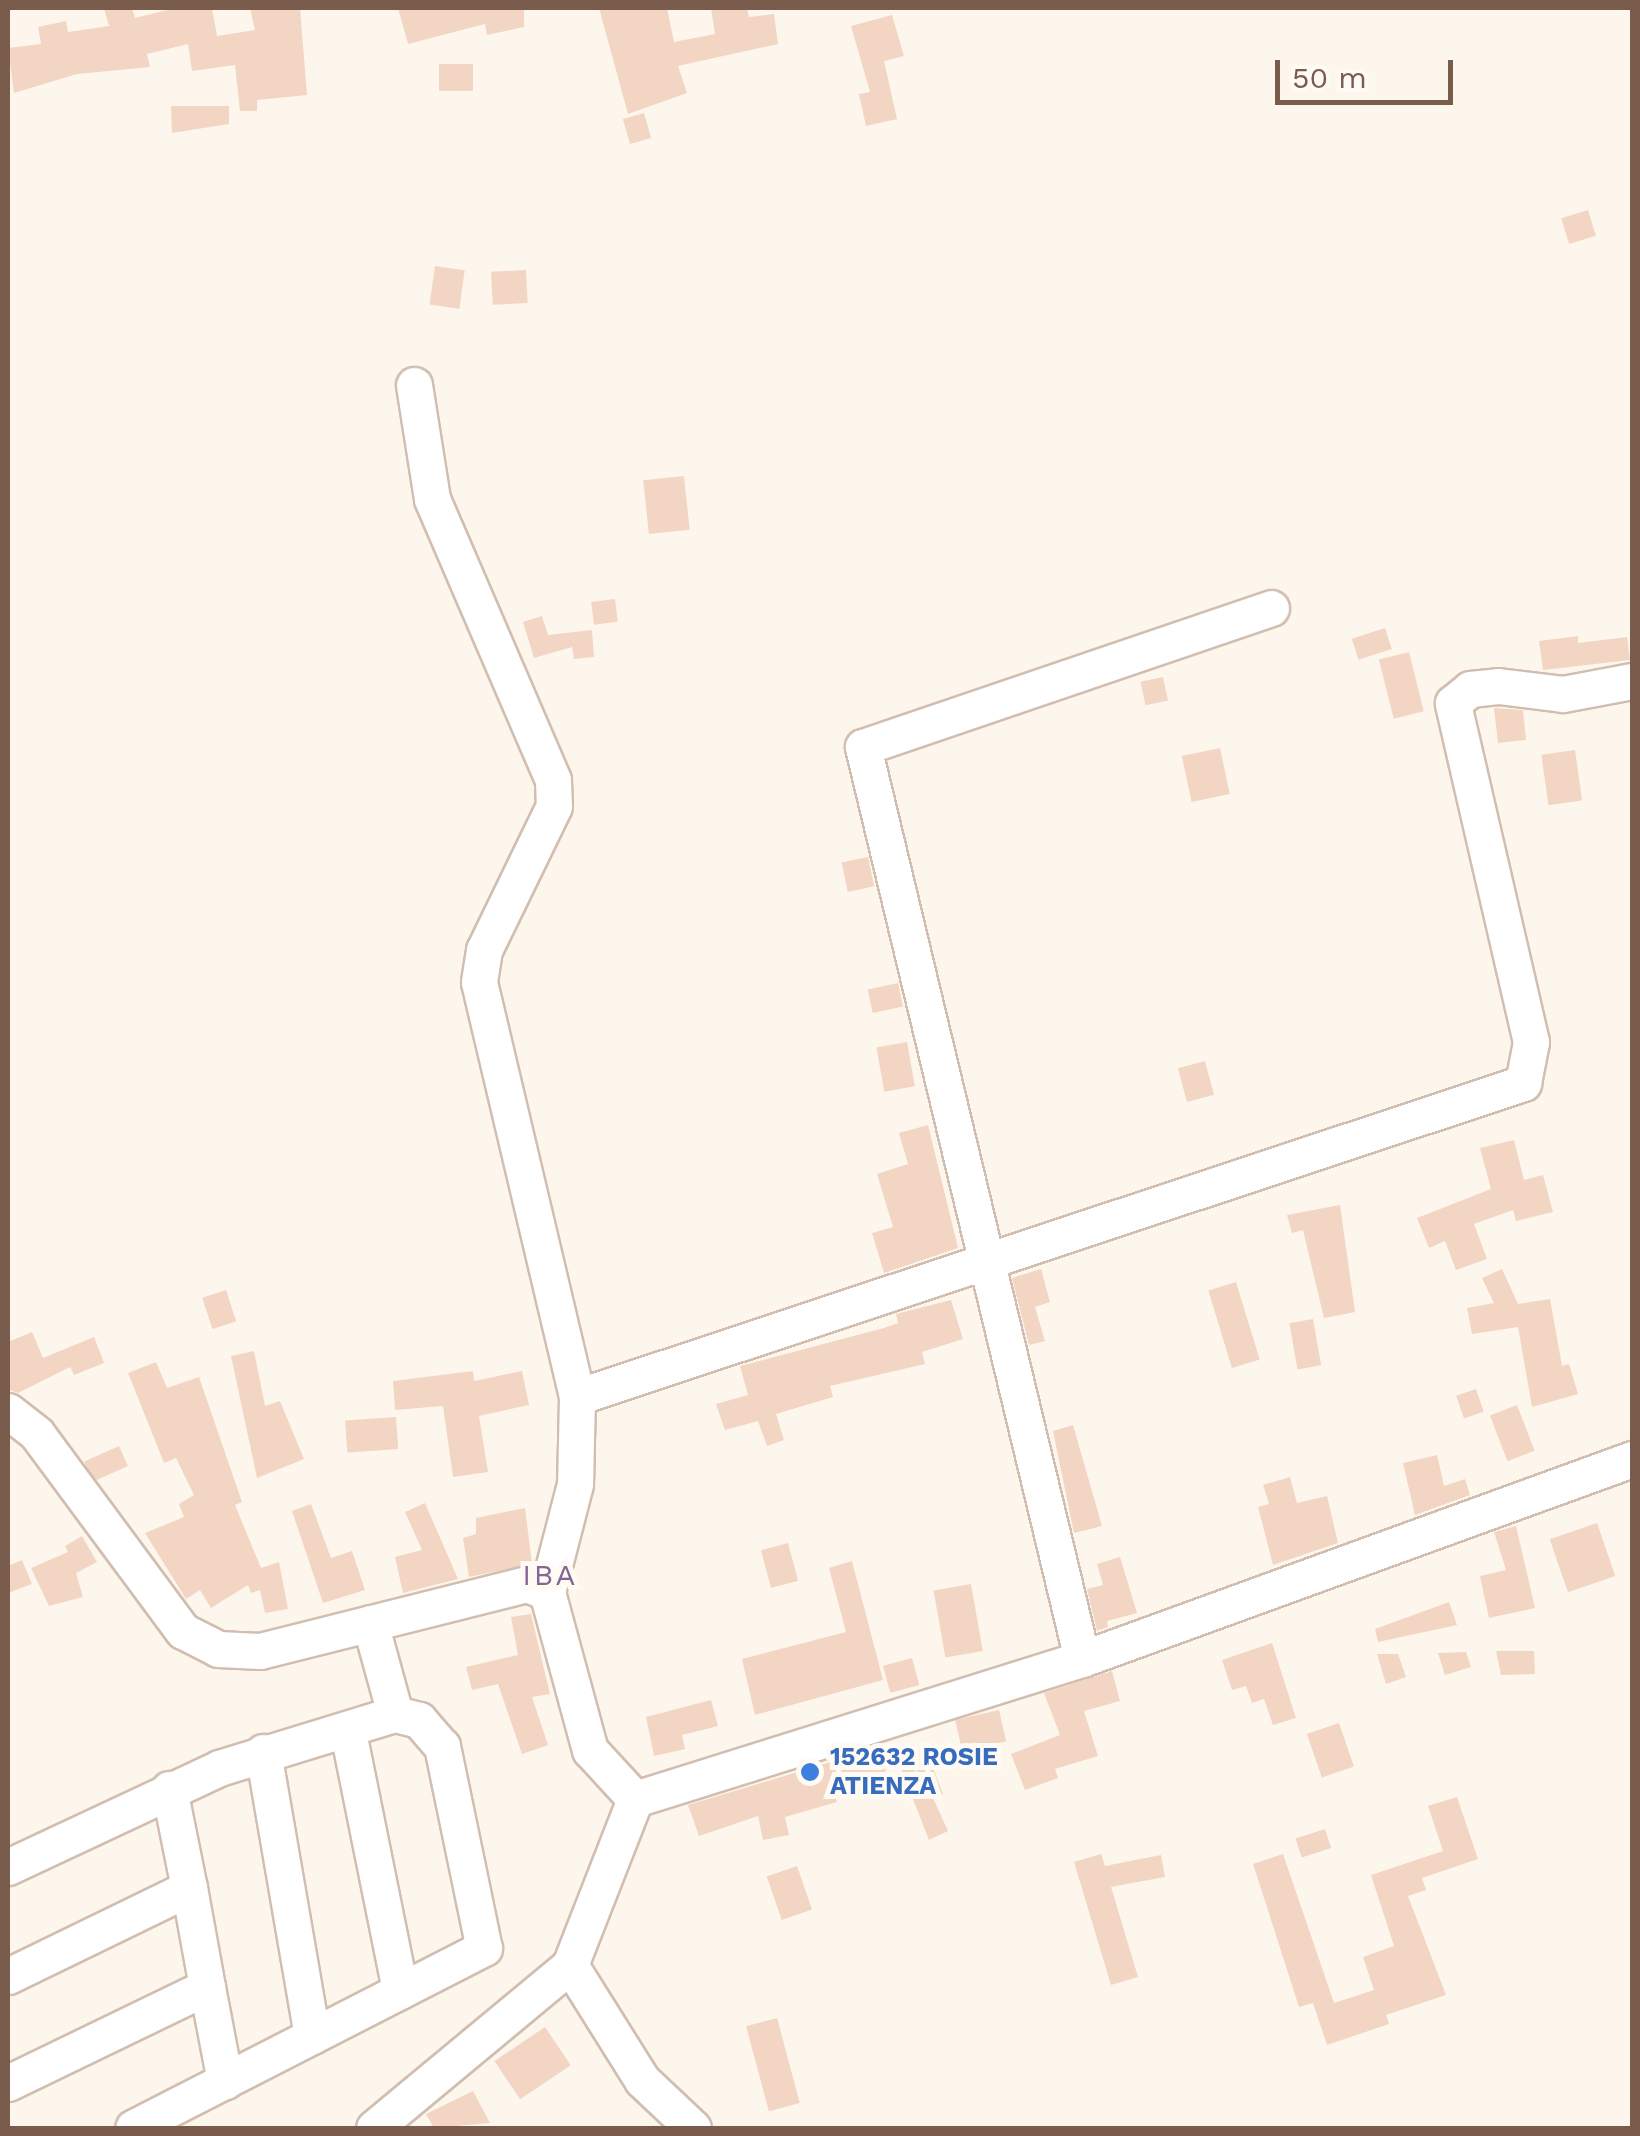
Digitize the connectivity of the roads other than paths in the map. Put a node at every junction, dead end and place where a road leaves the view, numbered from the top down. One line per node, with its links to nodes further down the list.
1 (414, 385): 5 (street)
2 (1270, 608): 4 (street)
3 (1632, 681): 4 (street)
4 (983, 1265): 5 (street); 10 (street)
5 (577, 1396): 8 (street)
6 (8, 1412): 9 (street)
7 (1632, 1460): 10 (street)
8 (547, 1592): 9 (street); 15 (street)
9 (370, 1623): 11 (street)
10 (1082, 1659): 15 (street)
11 (395, 1714): 12 (street); 21 (street)
12 (348, 1732): 13 (street); 21 (street)
13 (263, 1752): 14 (street); 22 (street)
14 (169, 1789): 16 (street); 17 (street)
15 (635, 1799): 18 (street)
16 (8, 1867)
17 (189, 1888): 19 (street); 20 (street)
18 (570, 1965): 26 (street); 27 (street)
19 (8, 1976)
20 (207, 1987): 23 (street); 24 (street)
21 (400, 1991): 22 (street)
22 (312, 2036): 23 (street)
23 (225, 2082): 25 (street)
24 (8, 2083)
25 (133, 2128)
26 (374, 2128)
27 (692, 2128)

